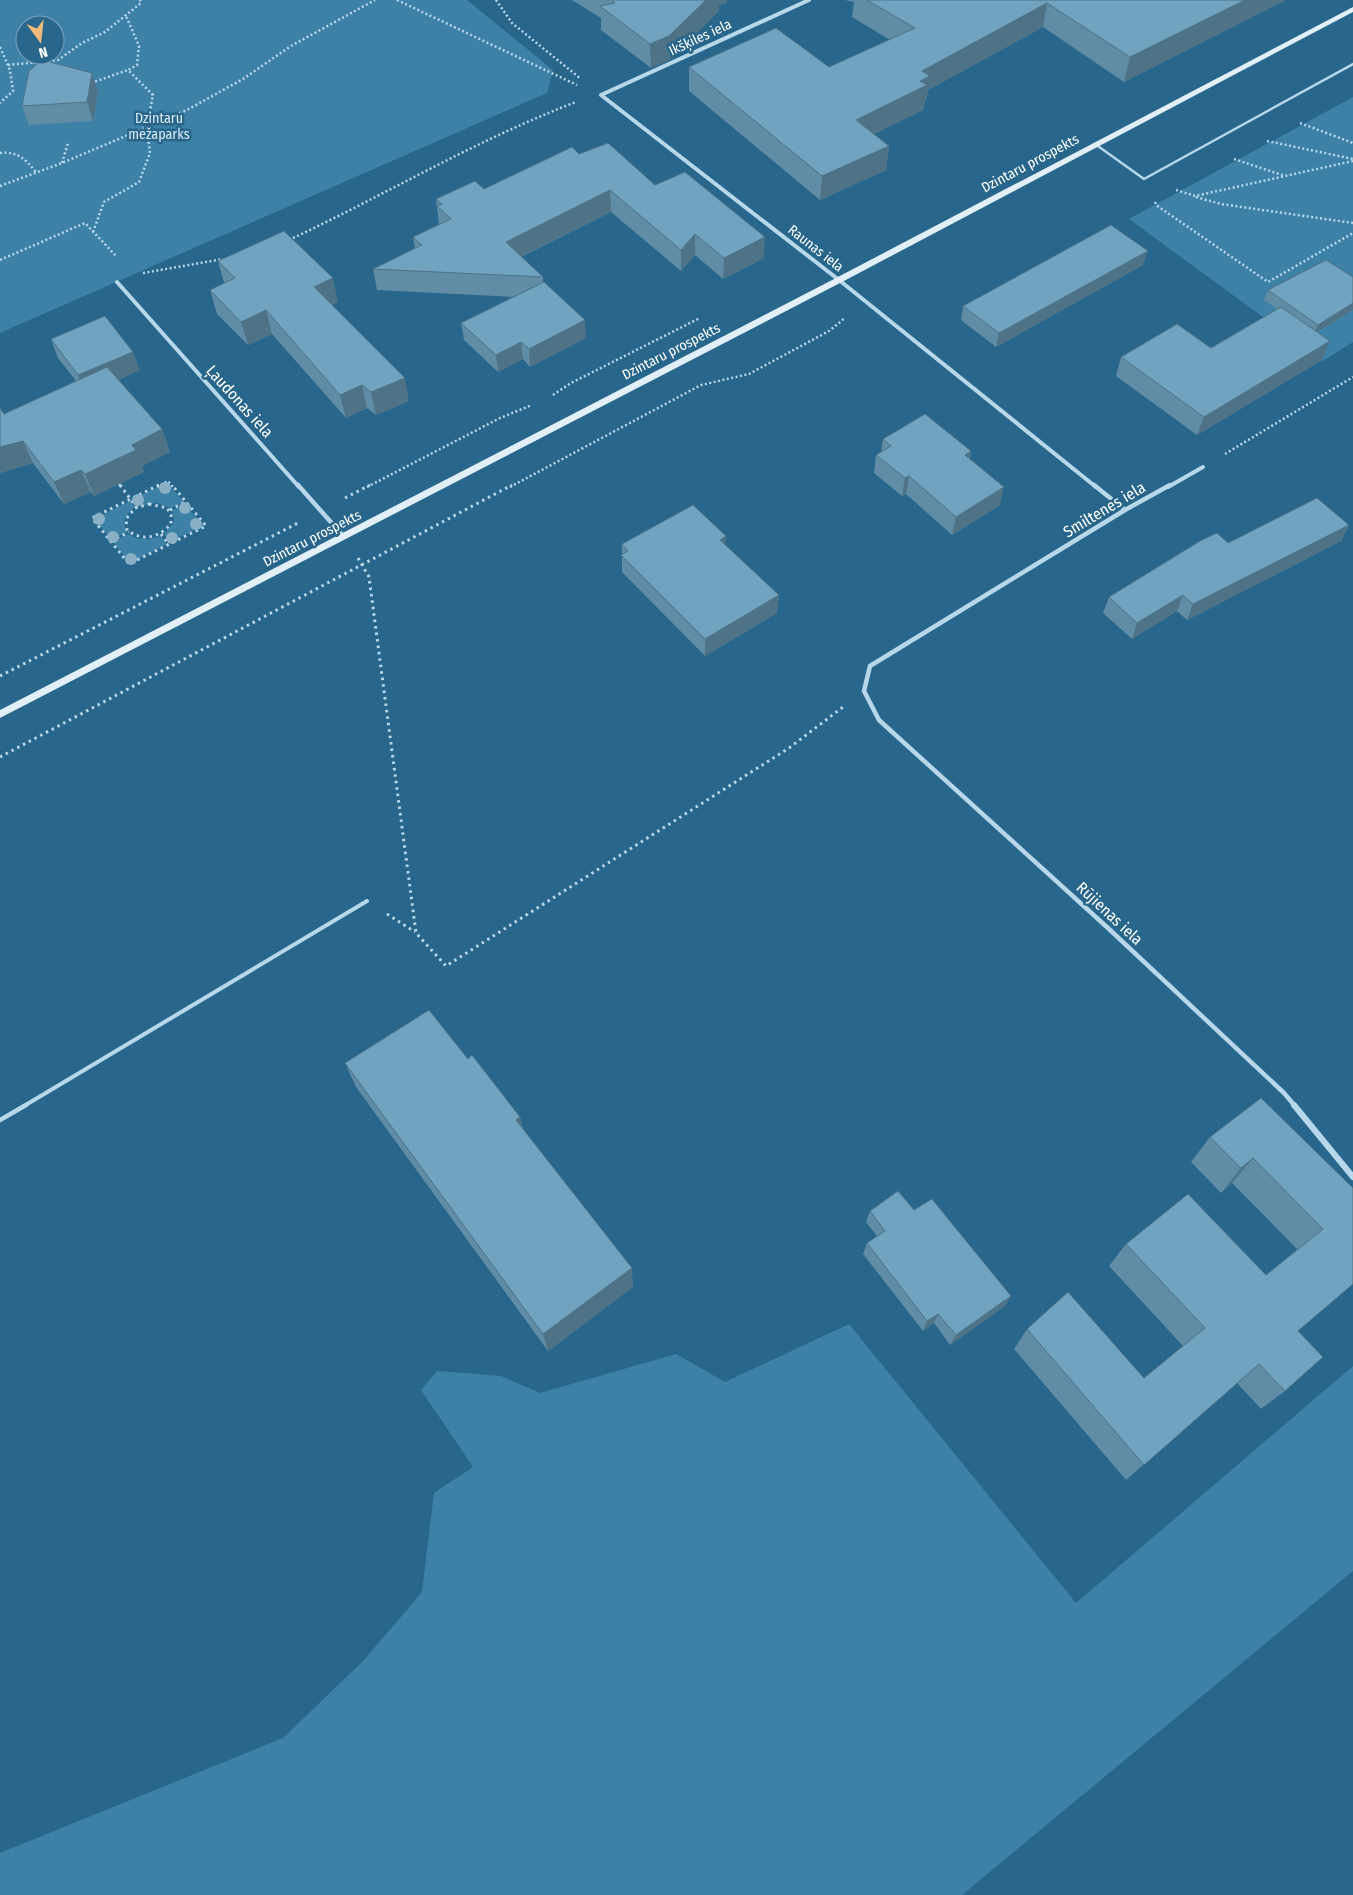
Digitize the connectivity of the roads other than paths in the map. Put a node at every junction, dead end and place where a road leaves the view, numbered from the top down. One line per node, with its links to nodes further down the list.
1 (809, 0): 4 (street, Ikšķiles iela)
2 (1353, 9): 5 (street, Dzintaru prospekts)
3 (1353, 64): 5 (lane)
4 (601, 95): 6 (street, Raunas iela)
5 (1095, 144): 6 (street, Dzintaru prospekts)
6 (838, 280): 9 (street, Raunas iela); 10 (street, Dzintaru prospekts)
7 (117, 282): 10 (street, Ļaudonas iela)
8 (1203, 467): 9 (street, Smiltenes iela)
9 (1125, 510): 11 (street, Smiltenes iela)
10 (344, 537): 12 (street, Dzintaru prospekts)
11 (864, 691): 15 (street, Rūjienas iela)
12 (0, 714)
13 (366, 901): 14 (lane)
14 (0, 1120)
15 (1353, 1177)

